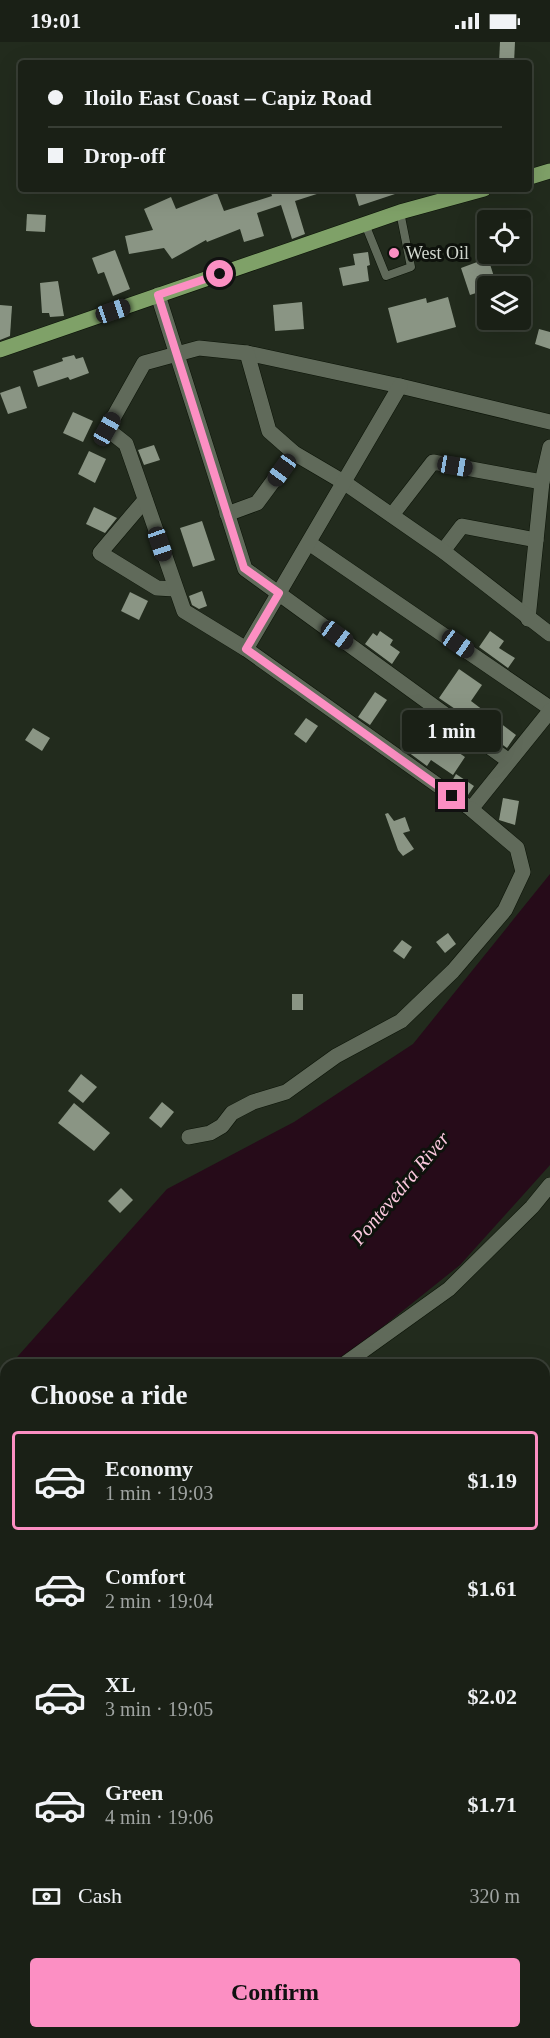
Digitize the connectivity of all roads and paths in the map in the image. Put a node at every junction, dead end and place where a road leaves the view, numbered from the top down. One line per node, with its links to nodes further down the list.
1 (550, 171): 2 (main road)
2 (532, 176)
3 (473, 192): 4 (main road)
4 (400, 212): 5 (main road); 5 (lane)
5 (365, 224): 6 (main road)
6 (158, 295): 7 (main road); 9 (street)
7 (0, 350)
8 (248, 353): 9 (street); 10 (street); 13 (street)
9 (177, 354): 16 (street); 17 (street)
10 (400, 386): 11 (street); 15 (street)
11 (550, 422)
12 (550, 447): 14 (street)
13 (294, 453): 15 (street); 17 (street)
14 (542, 482): 18 (street); 19 (street)
15 (345, 483): 18 (street); 20 (street)
16 (145, 500): 22 (street); 22 (street)
17 (227, 514): 23 (street)
18 (392, 515): 21 (street)
19 (536, 540): 21 (street); 24 (street)
20 (309, 543): 23 (street); 27 (street)
21 (443, 551): 24 (street)
22 (175, 589): 26 (street)
23 (279, 593): 26 (street); 28 (street)
24 (528, 619): 25 (street)
25 (550, 634)
26 (246, 649): 29 (street)
27 (550, 709): 28 (street)
28 (509, 761): 29 (street)
29 (471, 809): 30 (street)
30 (189, 1137)
31 (550, 1185): 32 (street)
32 (351, 1359)

